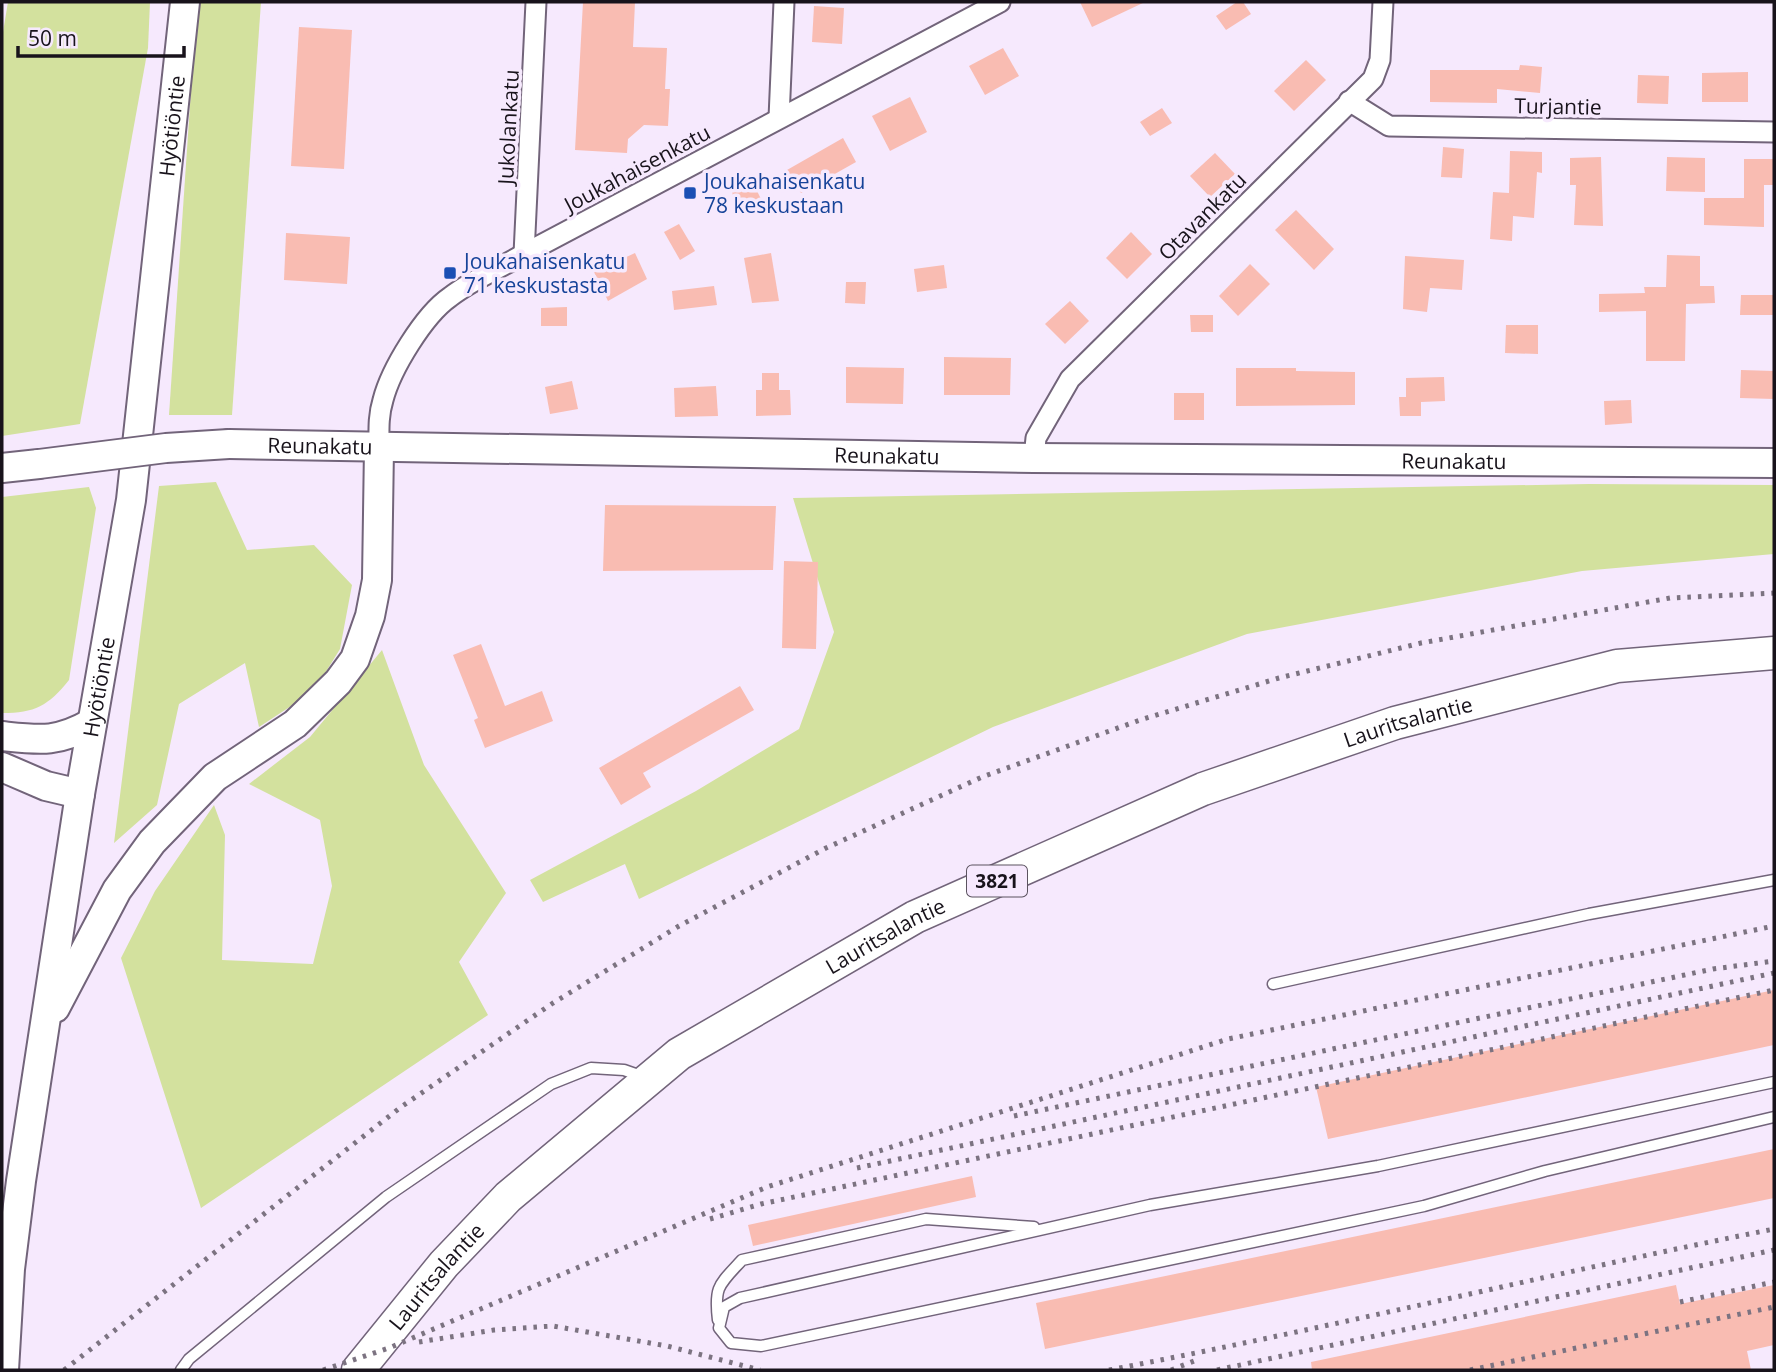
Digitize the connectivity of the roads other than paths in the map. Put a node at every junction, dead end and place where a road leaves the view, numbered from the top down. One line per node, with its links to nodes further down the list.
1 (185, 2): 15 (main road, Hyötiöntie)
2 (536, 2): 9 (street, Jukolankatu)
3 (784, 2): 7 (street)
4 (1000, 2): 7 (street, Joukahaisenkatu)
5 (1383, 2): 6 (street, Otavankatu)
6 (1349, 101): 8 (street, Turjantie); 11 (street, Otavankatu)
7 (779, 118): 9 (street, Joukahaisenkatu)
8 (1774, 132)
9 (524, 254): 10 (street, Joukahaisenkatu)
10 (379, 448): 11 (main road, Reunakatu); 13 (main road, Reunakatu, bridge); 21 (main road)
11 (1034, 458): 12 (main road, Reunakatu)
12 (1774, 463)
13 (2, 468)
14 (1774, 653): 22 (main road, Lauritsalantie / 3821)
15 (92, 723): 16 (main road); 18 (main road, Hyötiöntie)
16 (2, 736)
17 (2, 767): 18 (main road)
18 (79, 794): 21 (main road, Hyötiöntie)
19 (1774, 880): 20 (lane)
20 (1273, 984)
21 (43, 1032): 27 (main road, Hyötiöntie)
22 (648, 1078): 28 (lane); 29 (main road, Lauritsalantie / 3821)
23 (1774, 1082): 25 (lane)
24 (1774, 1117): 26 (lane)
25 (1052, 1227): 26 (lane); 26 (lane)
26 (719, 1328)
27 (4, 1370)
28 (181, 1370)
29 (358, 1370)

